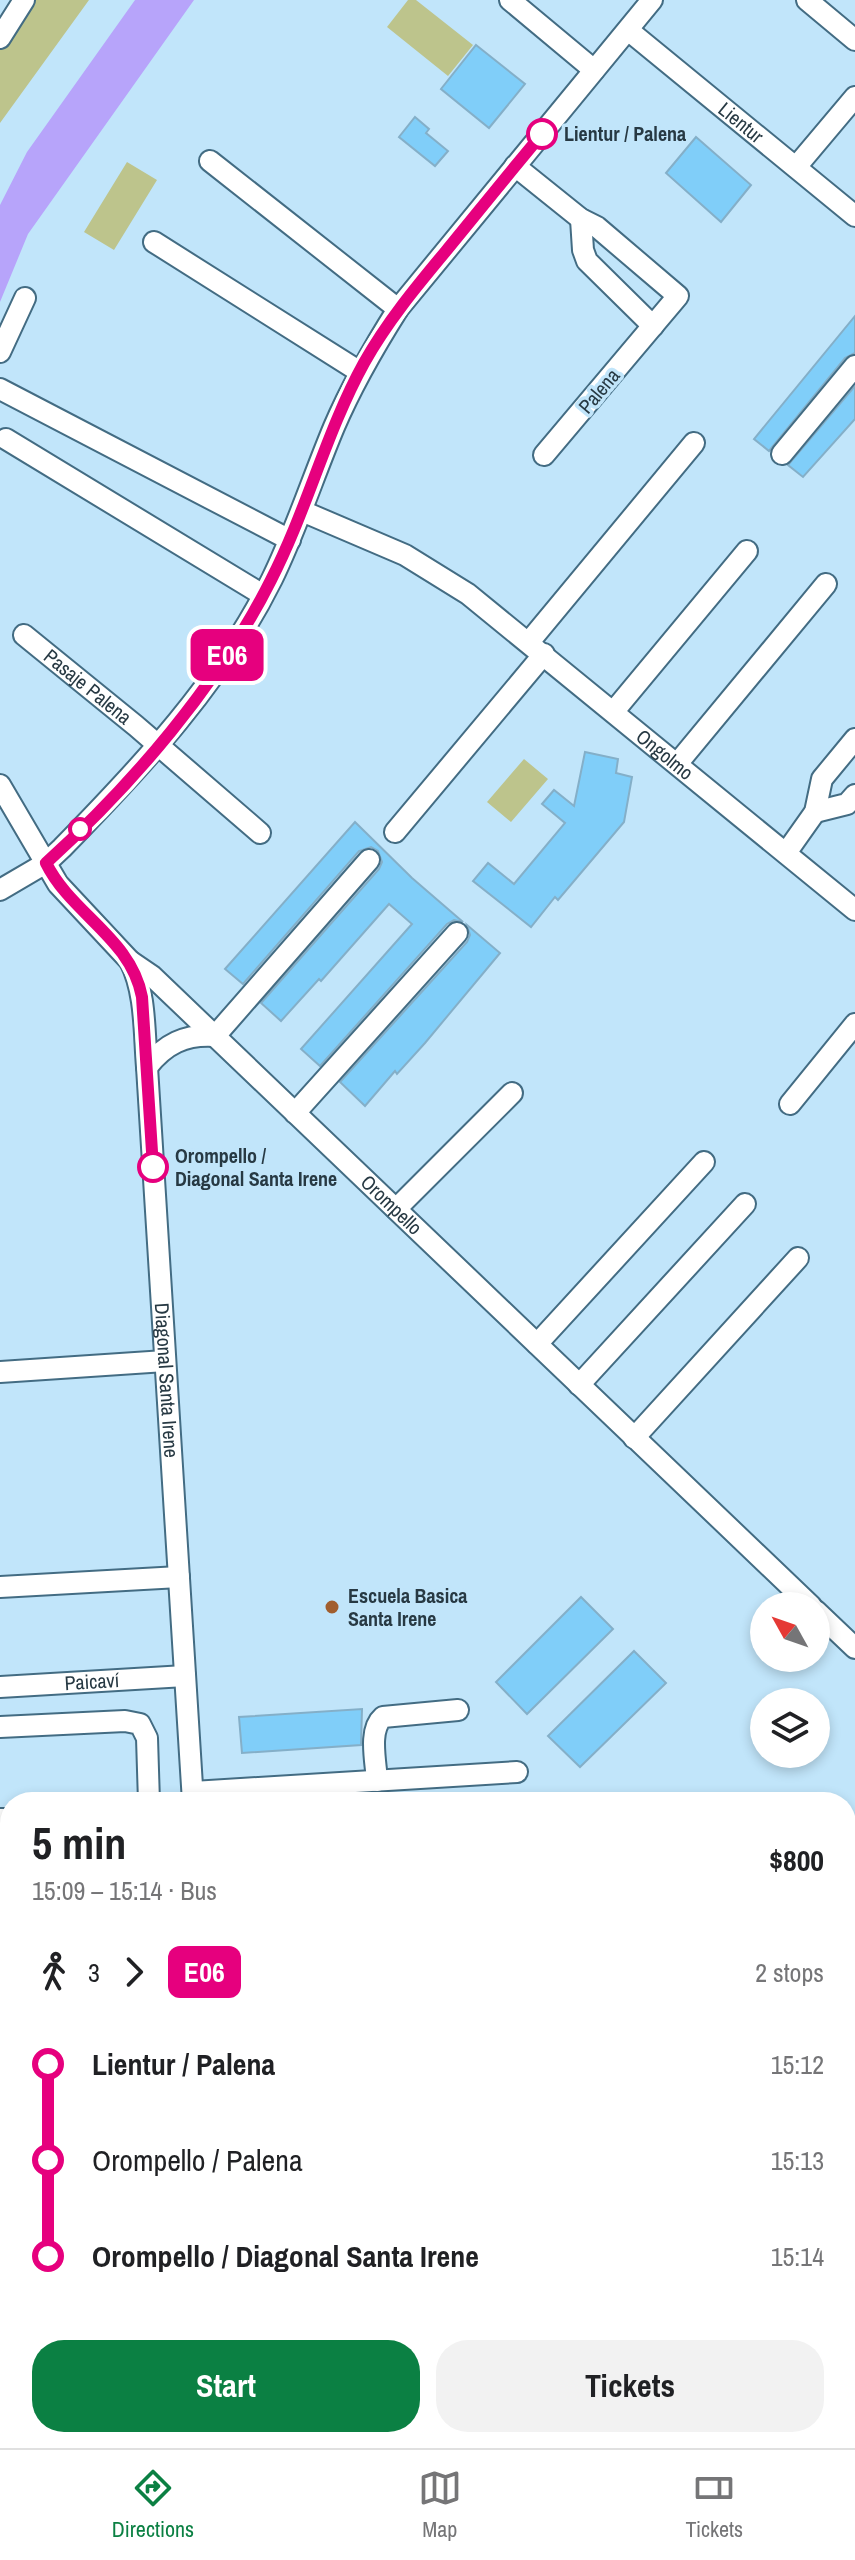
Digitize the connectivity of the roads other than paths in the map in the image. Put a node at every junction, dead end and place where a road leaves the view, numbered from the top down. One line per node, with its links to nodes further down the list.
1 (24, 0): 6 (street)
2 (510, 0): 8 (street)
3 (652, 0): 5 (street)
4 (807, 0): 7 (street)
5 (628, 30): 8 (street); 12 (street, Lientur)
6 (0, 38)
7 (855, 40)
8 (594, 70): 11 (street)
9 (855, 97): 12 (street)
10 (210, 161): 17 (street)
11 (515, 166): 14 (street, Palena); 17 (street)
12 (796, 167): 13 (street, Lientur)
13 (855, 216)
14 (581, 219): 18 (street); 18 (street, Palena)
15 (154, 242): 21 (street)
16 (25, 298): 19 (street)
17 (398, 309): 21 (street)
18 (653, 326): 26 (street, Palena)
19 (0, 352)
20 (855, 366): 25 (street)
21 (360, 372): 27 (street)
22 (0, 389): 28 (street)
23 (6, 439): 31 (street)
24 (694, 443): 33 (street)
25 (782, 454)
26 (544, 455)
27 (302, 511): 28 (street); 33 (street, Ongolmo)
28 (290, 540): 31 (street)
29 (747, 551): 34 (street)
30 (826, 584): 37 (street)
31 (263, 595): 36 (street)
32 (24, 635): 36 (street, Pasaje Palena)
33 (536, 648): 34 (street, Ongolmo); 41 (street)
34 (614, 711): 37 (street, Ongolmo)
35 (855, 739): 40 (street)
36 (159, 745): 42 (street, Pasaje Palena); 45 (street)
37 (677, 764): 43 (street, Ongolmo)
38 (0, 785): 45 (street, Orompello)
39 (855, 795): 40 (street)
40 (815, 812): 43 (street)
41 (395, 832)
42 (260, 833)
43 (786, 853): 47 (street, Ongolmo)
44 (369, 860): 51 (street)
45 (46, 863): 46 (street); 49 (street, Orompello)
46 (0, 890)
47 (855, 910)
48 (457, 933): 55 (street)
49 (130, 961): 51 (street, Orompello); 52 (street, Diagonal Santa Irene)
50 (855, 1024): 54 (street)
51 (215, 1036): 52 (street); 55 (street, Orompello)
52 (147, 1067): 61 (street, Diagonal Santa Irene)
53 (512, 1093): 58 (street)
54 (790, 1104)
55 (295, 1113): 58 (street, Orompello)
56 (704, 1162): 60 (street)
57 (745, 1204): 63 (street)
58 (396, 1209): 60 (street, Orompello)
59 (798, 1258): 64 (street)
60 (537, 1344): 63 (street, Orompello)
61 (165, 1361): 62 (street); 65 (street, Diagonal Santa Irene)
62 (0, 1372)
63 (579, 1385): 64 (street, Orompello)
64 (634, 1438): 67 (street, Orompello)
65 (179, 1577): 66 (street); 70 (street, Diagonal Santa Irene)
66 (0, 1587)
67 (796, 1592)
68 (830, 1624): 69 (street)
69 (855, 1648)
70 (185, 1676): 71 (street, Paicaví); 77 (street, Diagonal Santa Irene)
71 (0, 1687)
72 (458, 1710): 75 (street)
73 (0, 1727): 76 (street)
74 (517, 1772): 75 (street)
75 (377, 1781): 78 (street)
76 (149, 1792)
77 (193, 1792)
78 (250, 1792)

